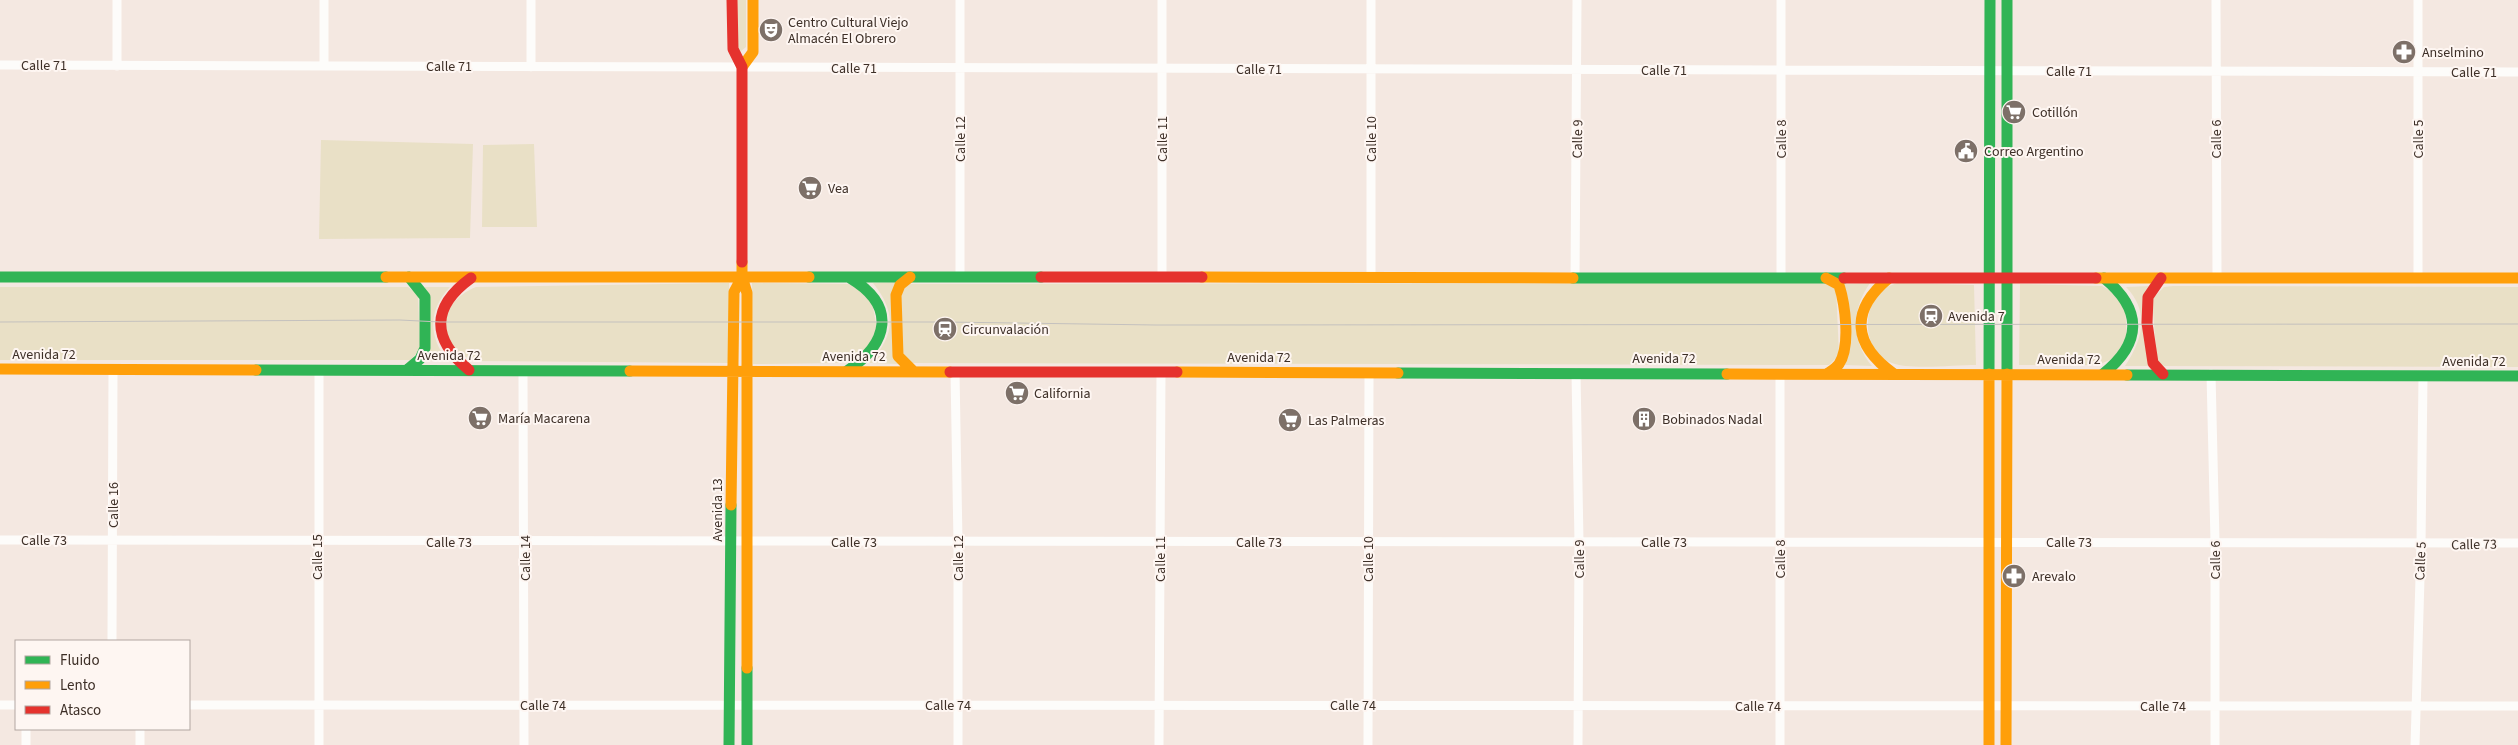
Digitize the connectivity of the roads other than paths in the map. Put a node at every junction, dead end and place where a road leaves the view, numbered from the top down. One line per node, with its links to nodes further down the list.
1 (117, 0): 16 (street)
2 (324, 0): 17 (street)
3 (531, 0): 18 (street)
4 (732, 0): 19 (main road, Avenida 13)
5 (753, 0): 19 (main road, Avenida 13)
6 (960, 0): 20 (street, Calle 12)
7 (1162, 0): 21 (street, Calle 11)
8 (1371, 0): 22 (street, Calle 10)
9 (1578, 0): 23 (street, Calle 9)
10 (1780, 0): 24 (street, Calle 8)
11 (1990, 0): 25 (main road)
12 (2008, 0): 26 (main road)
13 (2216, 0): 27 (street, Calle 6)
14 (2418, 0): 28 (street, Calle 5)
15 (0, 65): 16 (street, Calle 71)
16 (117, 66): 17 (street, Calle 71)
17 (324, 66): 18 (street, Calle 71)
18 (531, 67): 19 (street, Calle 71)
19 (742, 67): 20 (street, Calle 71); 32 (main road, Avenida 13)
20 (960, 68): 21 (street, Calle 71); 34 (street, Calle 12)
21 (1162, 68): 22 (street, Calle 71); 37 (street, Calle 11)
22 (1371, 69): 23 (street, Calle 71); 38 (street, Calle 10)
23 (1578, 70): 24 (street, Calle 71); 39 (street, Calle 9)
24 (1781, 70): 25 (street, Calle 71); 40 (street, Calle 8)
25 (1990, 71): 26 (street, Calle 71); 43 (main road)
26 (2007, 71): 27 (street, Calle 71); 44 (main road)
27 (2216, 72): 28 (street, Calle 71); 47 (street, Calle 6)
28 (2418, 72): 29 (street, Calle 71); 48 (street, Calle 5)
29 (2518, 72)
30 (0, 277): 31 (main road)
31 (409, 277): 35 (main road); 53 (main road)
32 (742, 277): 33 (main road); 35 (main road); 56 (main road, Avenida 13); 57 (main road, Avenida 13)
33 (849, 277): 36 (main road); 58 (main road)
34 (960, 277): 36 (main road); 37 (main road)
35 (471, 278): 54 (main road)
36 (910, 278): 59 (main road)
37 (1162, 278): 38 (main road)
38 (1371, 278): 39 (main road)
39 (1575, 278): 40 (main road)
40 (1781, 278): 41 (main road)
41 (1826, 278): 42 (main road); 65 (main road)
42 (1889, 278): 43 (main road); 66 (main road)
43 (1990, 278): 44 (main road); 67 (main road)
44 (2007, 278): 45 (main road); 68 (main road)
45 (2104, 278): 46 (main road); 69 (main road)
46 (2161, 278): 47 (main road); 70 (main road)
47 (2216, 278): 48 (main road)
48 (2418, 278): 49 (main road)
49 (2518, 278)
50 (0, 369): 51 (main road, Avenida 72)
51 (113, 370): 52 (main road, Avenida 72); 75 (street, Calle 16)
52 (319, 370): 53 (main road, Avenida 72); 77 (street, Calle 15)
53 (407, 370): 54 (main road, Avenida 72)
54 (470, 370): 55 (main road, Avenida 72)
55 (523, 370): 56 (main road, Avenida 72); 78 (street, Calle 14)
56 (733, 371): 57 (main road, Avenida 72); 79 (main road, Avenida 13)
57 (748, 371): 58 (main road, Avenida 72); 80 (main road, Avenida 13)
58 (846, 371): 59 (main road, Avenida 72)
59 (914, 372): 60 (main road, Avenida 72)
60 (956, 372): 61 (main road, Avenida 72); 81 (street, Calle 12)
61 (1161, 372): 62 (main road, Avenida 72); 82 (street, Calle 11)
62 (1369, 373): 63 (main road, Avenida 72); 83 (street, Calle 10)
63 (1576, 373): 64 (main road, Avenida 72); 84 (street, Calle 9)
64 (1780, 374): 65 (main road, Avenida 72); 85 (street, Calle 8)
65 (1827, 374): 66 (main road, Avenida 72)
66 (1894, 374): 67 (main road, Avenida 72)
67 (1989, 374): 68 (main road, Avenida 72); 86 (main road)
68 (2007, 374): 69 (main road, Avenida 72); 87 (main road)
69 (2103, 374): 70 (main road, Avenida 72)
70 (2163, 374): 71 (main road, Avenida 72)
71 (2211, 374): 72 (main road, Avenida 72); 76 (street, Calle 6)
72 (2423, 376): 73 (main road, Avenida 72); 89 (street, Calle 5)
73 (2518, 376)
74 (0, 540): 75 (street, Calle 73)
75 (112, 540): 77 (street, Calle 73); 90 (street, Calle 16)
76 (2215, 541): 87 (street, Calle 73); 89 (street, Calle 73); 105 (street, Calle 6)
77 (317, 542): 78 (street, Calle 73); 94 (street, Calle 15)
78 (525, 542): 79 (street, Calle 73); 95 (street, Calle 14)
79 (732, 542): 80 (street, Calle 73); 96 (main road, Avenida 13)
80 (748, 542): 81 (street, Calle 73); 97 (main road, Avenida 13)
81 (958, 542): 82 (street, Calle 73); 98 (street, Calle 12)
82 (1160, 542): 83 (street, Calle 73); 99 (street, Calle 11)
83 (1368, 542): 84 (street, Calle 73); 100 (street, Calle 10)
84 (1579, 542): 85 (street, Calle 73); 101 (street, Calle 9)
85 (1780, 542): 86 (street, Calle 73); 102 (street, Calle 8)
86 (1989, 542): 87 (street, Calle 73); 103 (main road)
87 (2006, 542): 104 (main road)
88 (2518, 543): 89 (street, Calle 73)
89 (2421, 545): 106 (street, Calle 5)
90 (112, 640)
91 (0, 705): 92 (street)
92 (15, 705)
93 (190, 705): 94 (street, Calle 74)
94 (318, 705): 95 (street, Calle 74); 112 (street, Calle 15)
95 (524, 705): 96 (street, Calle 74); 113 (street, Calle 14)
96 (729, 705): 97 (street, Calle 74); 114 (main road, Avenida 13)
97 (748, 705): 98 (street, Calle 74); 115 (main road, Avenida 13)
98 (958, 705): 99 (street, Calle 74); 116 (street, Calle 12)
99 (1160, 705): 100 (street, Calle 74); 117 (street, Calle 11)
100 (1368, 706): 101 (street, Calle 74); 118 (street, Calle 10)
101 (1578, 706): 102 (street, Calle 74); 119 (street, Calle 9)
102 (1780, 706): 103 (street, Calle 74); 120 (street, Calle 8)
103 (1989, 706): 104 (street, Calle 74); 121 (main road)
104 (2006, 706): 105 (street, Calle 74); 122 (main road)
105 (2215, 706): 106 (street, Calle 74); 123 (street, Calle 6)
106 (2415, 706): 107 (street, Calle 74); 124 (street, Calle 5)
107 (2518, 706)
108 (26, 730): 110 (street)
109 (140, 730): 111 (street)
110 (26, 745)
111 (140, 745)
112 (319, 745)
113 (524, 745)
114 (729, 745)
115 (747, 745)
116 (958, 745)
117 (1160, 745)
118 (1368, 745)
119 (1578, 745)
120 (1780, 745)
121 (1989, 745)
122 (2006, 745)
123 (2214, 745)
124 (2415, 745)

